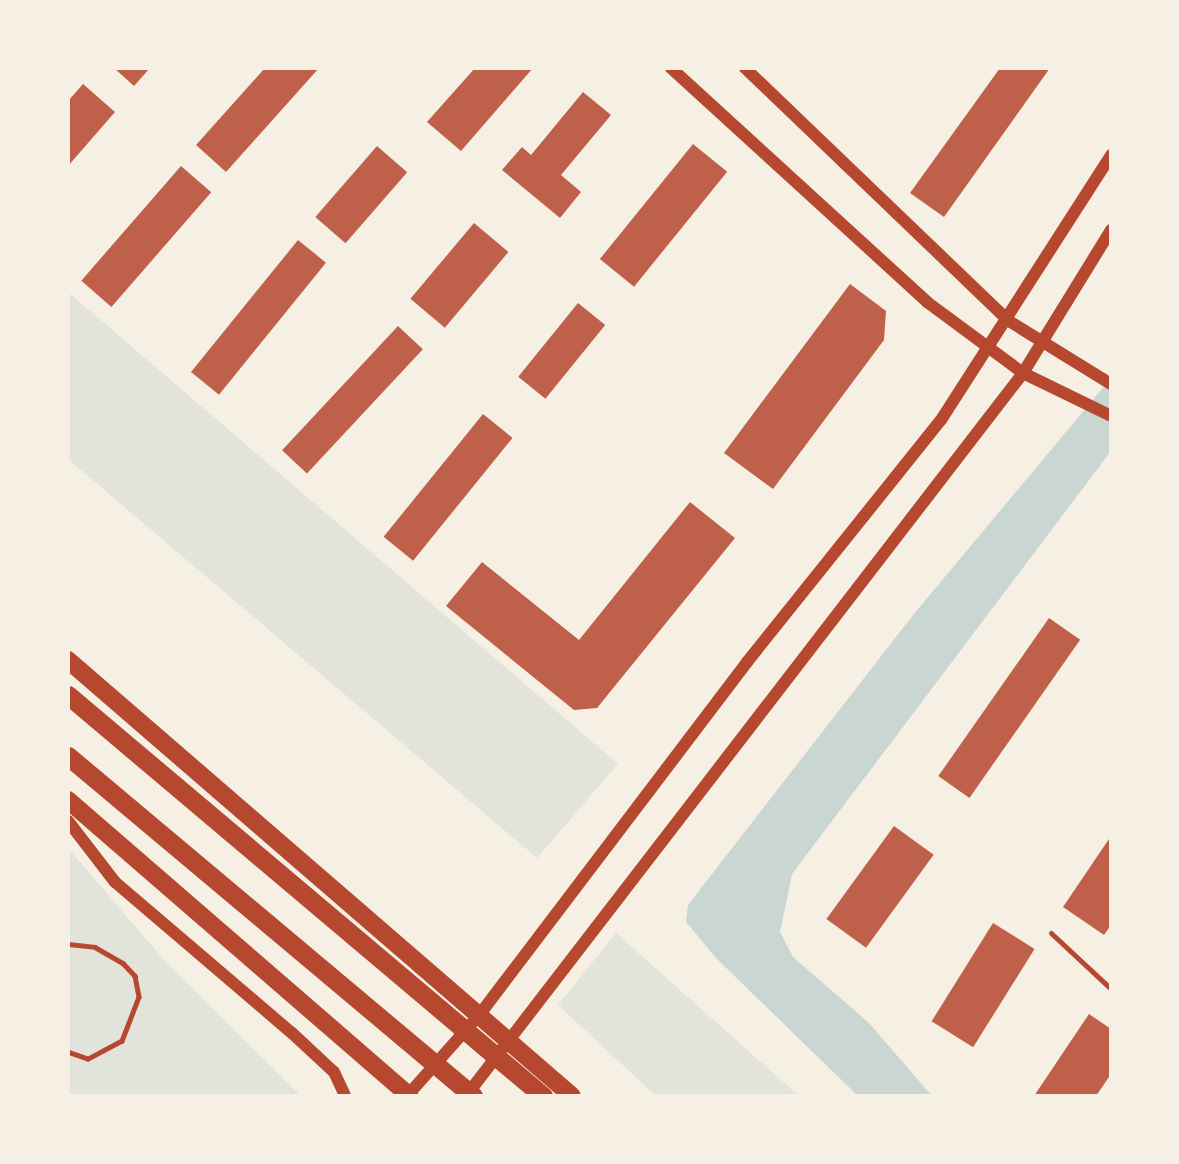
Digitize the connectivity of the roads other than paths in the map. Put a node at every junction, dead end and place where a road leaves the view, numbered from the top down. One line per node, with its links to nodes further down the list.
1 (671, 68): 7 (street)
2 (746, 68): 5 (street)
3 (1111, 155): 5 (street)
4 (1111, 230): 6 (street)
5 (1009, 321): 6 (street); 7 (street)
6 (1042, 345): 8 (street); 9 (street)
7 (990, 351): 8 (street); 18 (street)
8 (1023, 373): 10 (street); 19 (street)
9 (1111, 384)
10 (1111, 416)
11 (68, 660): 18 (main road)
12 (68, 695): 24 (highway)
13 (68, 756): 23 (highway)
14 (68, 800): 20 (main road)
15 (68, 821): 21 (street)
16 (1051, 933): 17 (lane)
17 (1111, 989)
18 (480, 1014): 19 (main road); 20 (street)
19 (511, 1041): 22 (street); 25 (main road)
20 (409, 1095)
21 (345, 1096)
22 (466, 1096)
23 (473, 1096)
24 (543, 1096)
25 (572, 1096)

